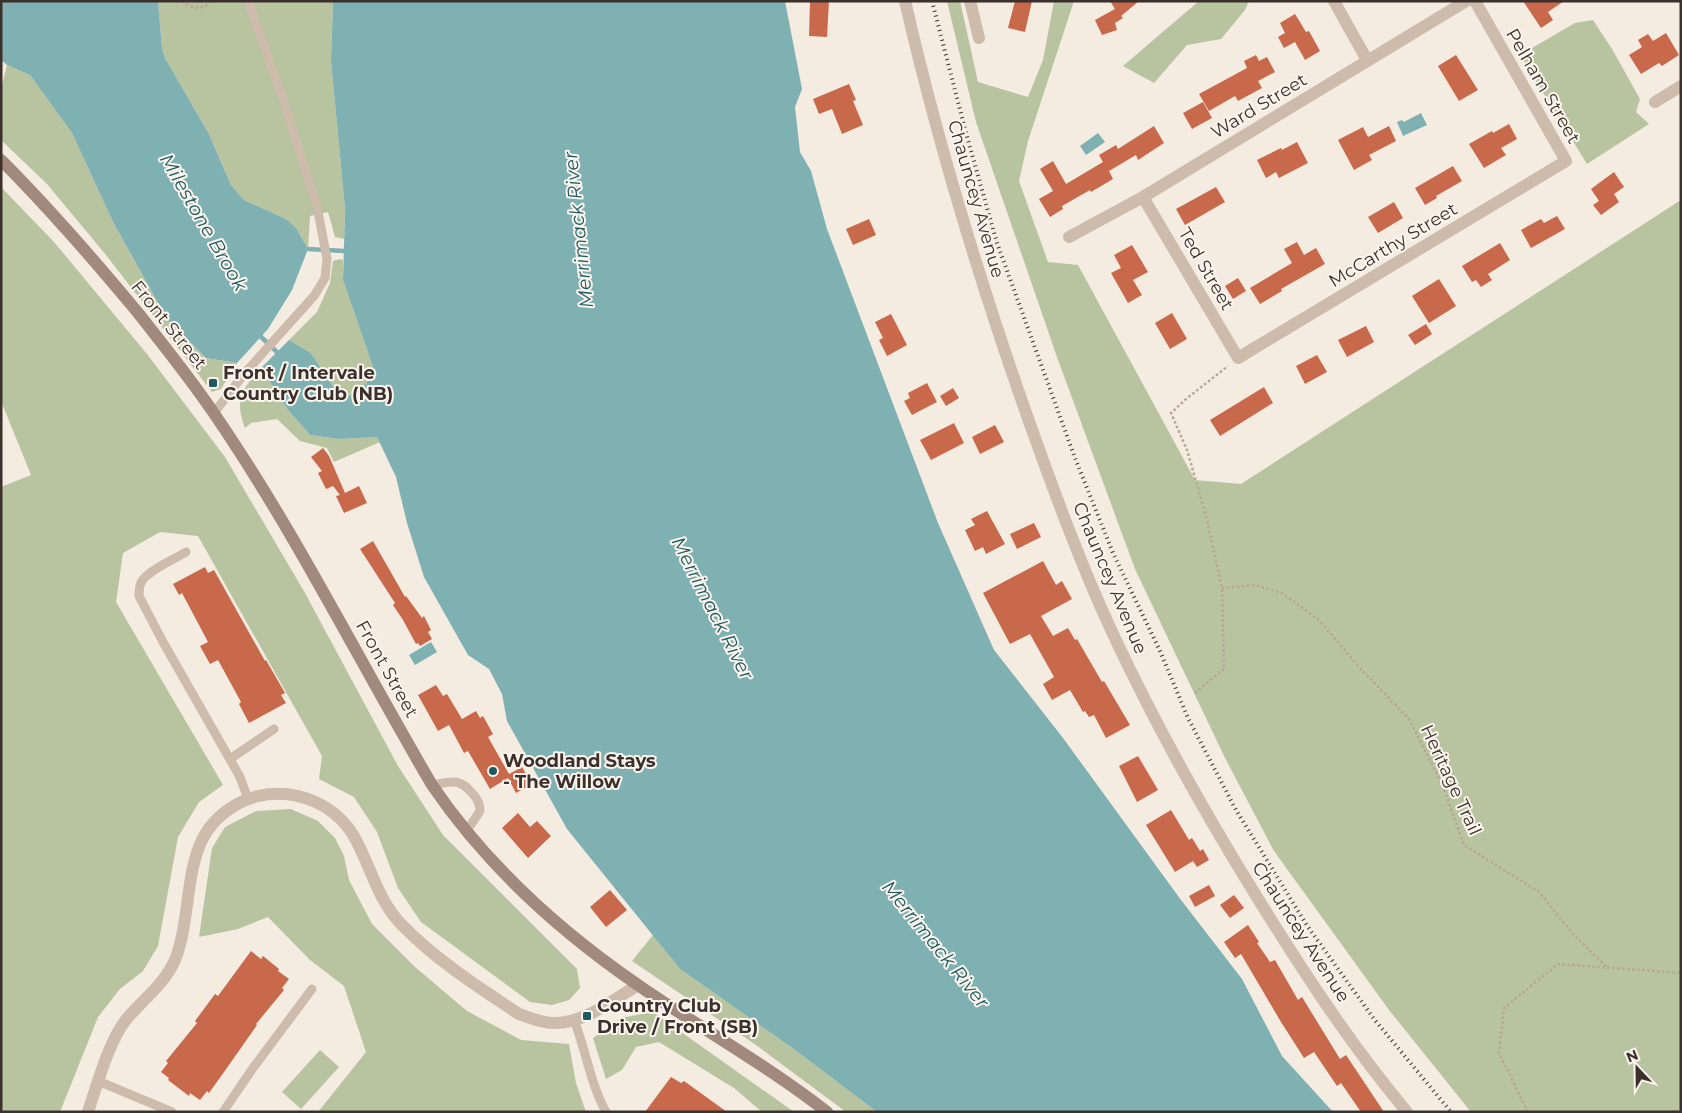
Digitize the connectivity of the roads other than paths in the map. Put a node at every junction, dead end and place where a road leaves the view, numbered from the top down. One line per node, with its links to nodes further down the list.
1 (248, 1): 16 (lane)
2 (905, 1): 32 (street, Chauncey Avenue)
3 (970, 1): 7 (street)
4 (1334, 1): 8 (street)
5 (1466, 1): 8 (street, Ward Street)
6 (1475, 1): 12 (street, Pelham Street)
7 (979, 38)
8 (1367, 60): 13 (street, Ward Street)
9 (1681, 86): 10 (street)
10 (1655, 102)
11 (1, 160): 16 (main road, Front Street)
12 (1566, 162): 15 (street, McCarthy Street)
13 (1143, 197): 14 (street, Ward Street); 15 (street, Ted Street)
14 (1069, 237)
15 (1238, 358)
16 (214, 413): 20 (main road, Front Street)
17 (186, 552): 19 (lane)
18 (274, 729): 19 (lane)
19 (230, 759): 21 (lane)
20 (432, 785): 22 (main road, Front Street); 22 (lane)
21 (248, 799): 25 (street); 26 (street)
22 (466, 832): 23 (main road, Front Street)
23 (638, 985): 25 (street); 31 (main road, Front Street)
24 (312, 989): 29 (lane)
25 (574, 1020): 30 (lane)
26 (98, 1081): 27 (street); 28 (lane)
27 (88, 1112)
28 (172, 1112)
29 (223, 1112)
30 (606, 1112)
31 (827, 1112)
32 (1407, 1112)

